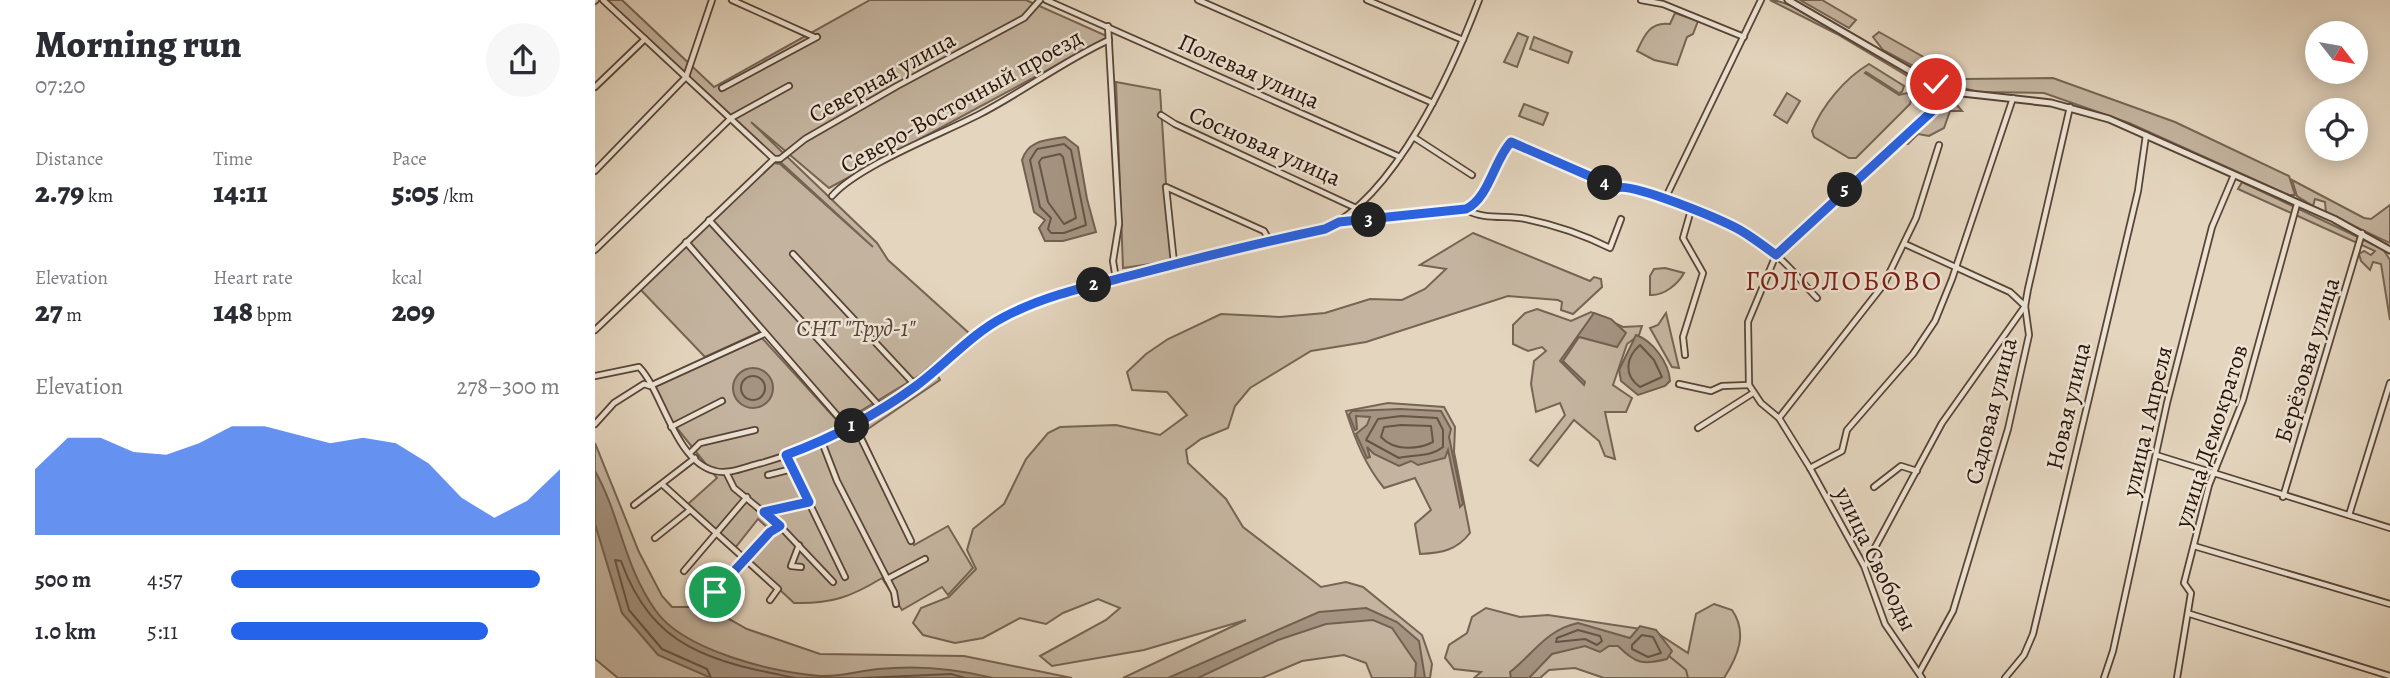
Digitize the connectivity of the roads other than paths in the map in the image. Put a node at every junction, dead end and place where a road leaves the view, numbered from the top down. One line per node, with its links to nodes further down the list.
1 (603, 0): 14 (street)
2 (712, 0): 17 (street)
3 (732, 0): 20 (street)
4 (1040, 0): 31 (street, Северная улица)
5 (1046, 0): 12 (street, Полевая улица)
6 (1198, 0): 23 (street)
7 (1367, 0): 16 (street)
8 (1479, 0): 16 (street)
9 (1641, 0): 13 (street)
10 (1761, 0): 13 (street)
11 (1788, 0): 21 (street)
12 (1108, 26): 15 (street); 30 (street, Полевая улица)
13 (1744, 37): 36 (street)
14 (645, 39): 17 (street); 19 (street)
15 (1109, 40): 35 (street, Северо-Восточный проезд); 54 (street)
16 (1463, 40): 23 (street)
17 (686, 77): 26 (street); 32 (street)
18 (789, 86): 26 (street)
19 (595, 87)
20 (722, 88)
21 (1953, 92): 22 (street); 51 (street)
22 (2014, 98): 24 (street); 53 (street)
23 (1433, 103): 28 (street)
24 (2070, 107): 27 (street); 56 (street, Садовая улица)
25 (1161, 115): 38 (street, Сосновая улица)
26 (731, 118): 31 (street); 48 (street)
27 (2145, 135): 34 (street); 118 (street, Новая улица)
28 (1415, 138): 30 (street); 33 (street)
29 (1939, 145): 47 (street)
30 (1400, 156): 38 (street)
31 (774, 159): 42 (street, Северная улица)
32 (595, 171)
33 (1472, 175)
34 (2234, 175): 37 (street); 79 (street, улица 1 Апреля)
35 (832, 196)
36 (1665, 199): 39 (street); 40 (street)
37 (2297, 204): 44 (street); 85 (street, улица Демократов)
38 (1356, 208): 43 (street)
39 (1466, 209): 41 (street); 43 (street)
40 (1692, 210): 51 (street); 59 (street)
41 (1621, 219)
42 (709, 220): 46 (street, Северная улица); 68 (street)
43 (1339, 222): 45 (street)
44 (2362, 233): 49 (street); 89 (street, Берёзовая улица)
45 (1269, 240): 52 (street); 52 (street)
46 (686, 242): 57 (street, Северная улица); 58 (street)
47 (1905, 244): 53 (street); 69 (street)
48 (595, 250)
49 (2390, 250)
50 (793, 254): 65 (street)
51 (1776, 255): 55 (street); 63 (street)
52 (1174, 263): 54 (street)
53 (1956, 267): 56 (street); 81 (street)
54 (1116, 279): 65 (street)
55 (1817, 298)
56 (2025, 306): 83 (street); 116 (street, Садовая улица)
57 (595, 330)
58 (765, 334): 64 (street); 73 (street)
59 (1685, 355)
60 (595, 376): 64 (street)
61 (2390, 383): 95 (street)
62 (1679, 384): 63 (street)
63 (1749, 385): 66 (street, улица Свободы)
64 (650, 386): 70 (street); 72 (street)
65 (916, 386): 68 (street)
66 (1753, 393): 69 (street, улица Свободы); 74 (street)
67 (722, 401): 72 (street)
68 (882, 409): 71 (street)
69 (1779, 418): 81 (street, улица Свободы)
70 (595, 424)
71 (854, 424): 73 (street); 100 (street)
72 (671, 427): 77 (street)
73 (848, 428): 76 (street)
74 (1698, 428)
75 (755, 430): 77 (street)
76 (822, 442): 78 (street); 109 (street)
77 (691, 452): 80 (street)
78 (786, 455): 82 (street); 84 (street)
79 (2156, 455): 85 (street); 119 (street, улица 1 Апреля)
80 (695, 458): 84 (street); 87 (street)
81 (1810, 468): 105 (street, улица Свободы)
82 (792, 469): 86 (street); 91 (street)
83 (1917, 471): 88 (street); 105 (street)
84 (726, 472): 90 (street)
85 (2214, 473): 89 (street); 102 (street, улица Демократов)
86 (768, 475)
87 (663, 485): 92 (street); 93 (street)
88 (1874, 487)
89 (2283, 496): 95 (street)
90 (747, 497): 94 (street); 98 (street)
91 (809, 502): 94 (street); 108 (street)
92 (634, 505)
93 (690, 510): 98 (street); 99 (street)
94 (764, 512): 96 (street)
95 (2349, 515): 97 (street)
96 (780, 526): 101 (street); 104 (street)
97 (2390, 528)
98 (717, 535): 104 (street); 107 (street)
99 (655, 538)
100 (911, 541)
101 (799, 545): 106 (street); 110 (street)
102 (2194, 546): 114 (street); 115 (street, улица Демократов)
103 (925, 559): 109 (street)
104 (745, 560): 111 (street); 112 (street)
105 (1864, 566): 116 (street, улица Свободы)
106 (801, 567)
107 (684, 571)
108 (845, 577)
109 (887, 579): 113 (street)
110 (833, 582)
111 (715, 592)
112 (770, 600)
113 (895, 604)
114 (2390, 604)
115 (2190, 614): 117 (street); 120 (street, улица Демократов)
116 (1921, 676)
117 (2389, 677)
118 (2005, 678)
119 (2105, 678)
120 (2177, 678)

